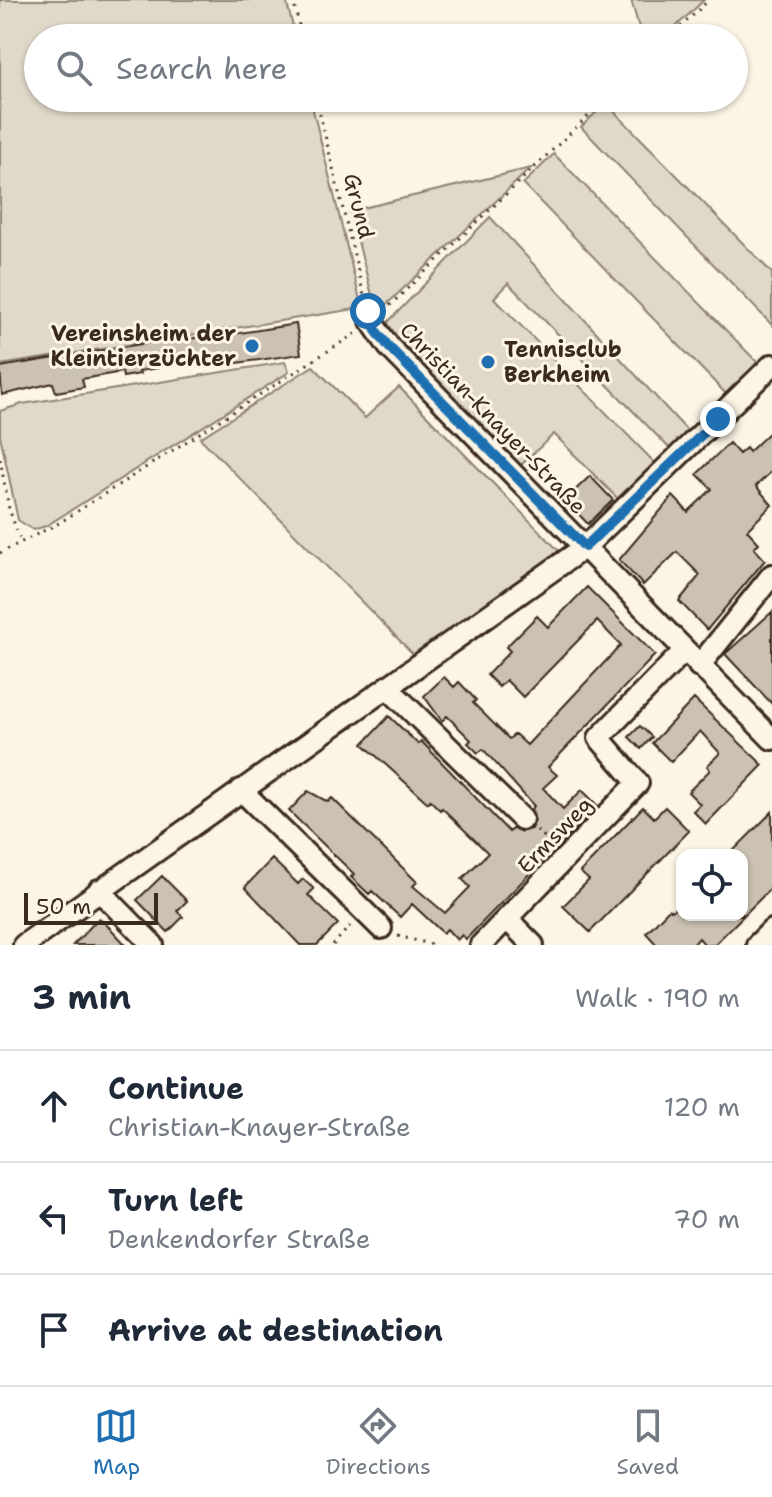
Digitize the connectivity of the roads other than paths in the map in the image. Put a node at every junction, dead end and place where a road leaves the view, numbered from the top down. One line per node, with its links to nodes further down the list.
1 (371, 321): 3 (street, Christian-Knayer-Straße)
2 (772, 365): 3 (street)
3 (585, 547): 5 (street, Christian-Knayer-Straße); 7 (street)
4 (772, 575): 6 (street)
5 (684, 651): 6 (street, Christian-Knayer-Straße); 12 (street, Ermsweg)
6 (699, 666): 8 (street, Christian-Knayer-Straße)
7 (387, 687): 9 (street); 10 (street)
8 (772, 739)
9 (241, 790): 11 (street); 13 (street)
10 (522, 819)
11 (99, 890): 15 (street); 16 (street)
12 (507, 919): 17 (street, Ermsweg); 18 (street)
13 (381, 928)
14 (772, 930): 19 (street)
15 (24, 945)
16 (153, 945)
17 (481, 945)
18 (533, 945)
19 (757, 945)

